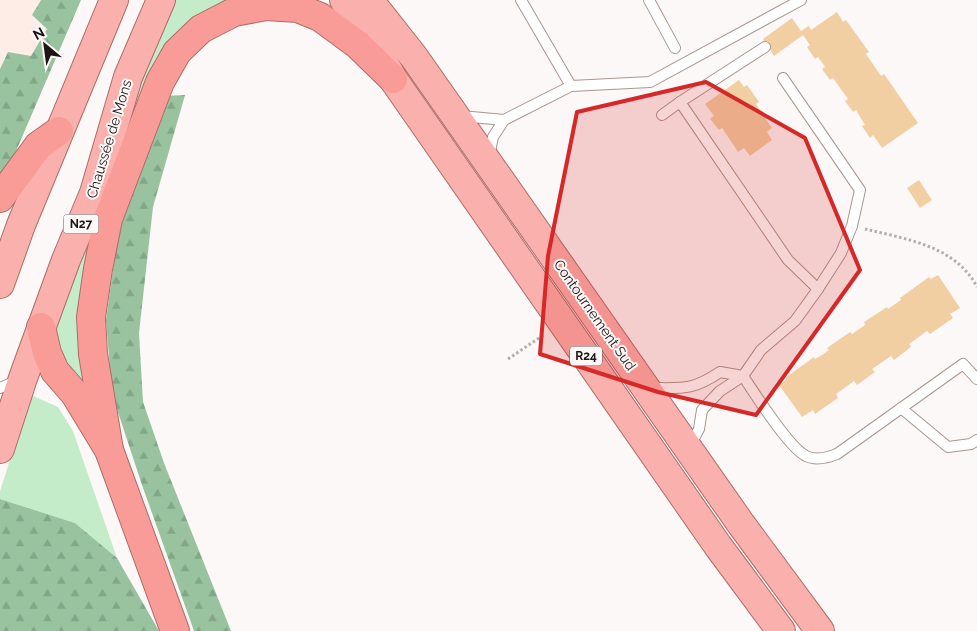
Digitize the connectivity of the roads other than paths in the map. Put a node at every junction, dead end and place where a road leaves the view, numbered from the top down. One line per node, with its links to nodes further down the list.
1 (114, 0): 17 (highway)
2 (161, 0): 22 (highway, Chaussée de Mons / N27)
3 (344, 0): 11 (highway, R24)
4 (369, 0): 14 (highway, Contournement Sud / R24)
5 (521, 0): 12 (lane)
6 (649, 0): 8 (lane)
7 (801, 0): 12 (lane)
8 (675, 48)
9 (765, 48): 13 (lane)
10 (783, 78): 21 (lane)
11 (392, 79): 31 (highway); 33 (highway, R24)
12 (571, 86): 16 (lane)
13 (680, 102): 15 (lane); 21 (lane)
14 (455, 115): 16 (lane); 18 (highway, Contournement Sud / R24)
15 (662, 115)
16 (504, 120): 18 (lane)
17 (59, 131): 19 (highway); 20 (highway)
18 (488, 162): 26 (highway, Contournement Sud / R24)
19 (0, 198)
20 (0, 284)
21 (818, 289): 23 (lane)
22 (42, 327): 25 (highway, Chaussée de Mons / N27); 31 (highway)
23 (743, 376): 26 (lane); 27 (lane); 30 (lane)
24 (977, 379): 27 (lane)
25 (12, 383): 29 (highway, Chaussée de Mons / N27)
26 (645, 388): 30 (highway, Contournement Sud / R24)
27 (901, 408): 28 (lane)
28 (977, 440)
29 (0, 449)
30 (688, 449): 34 (highway, Contournement Sud / R24)
31 (109, 450): 32 (highway)
32 (175, 631)
33 (781, 631)
34 (820, 631)

